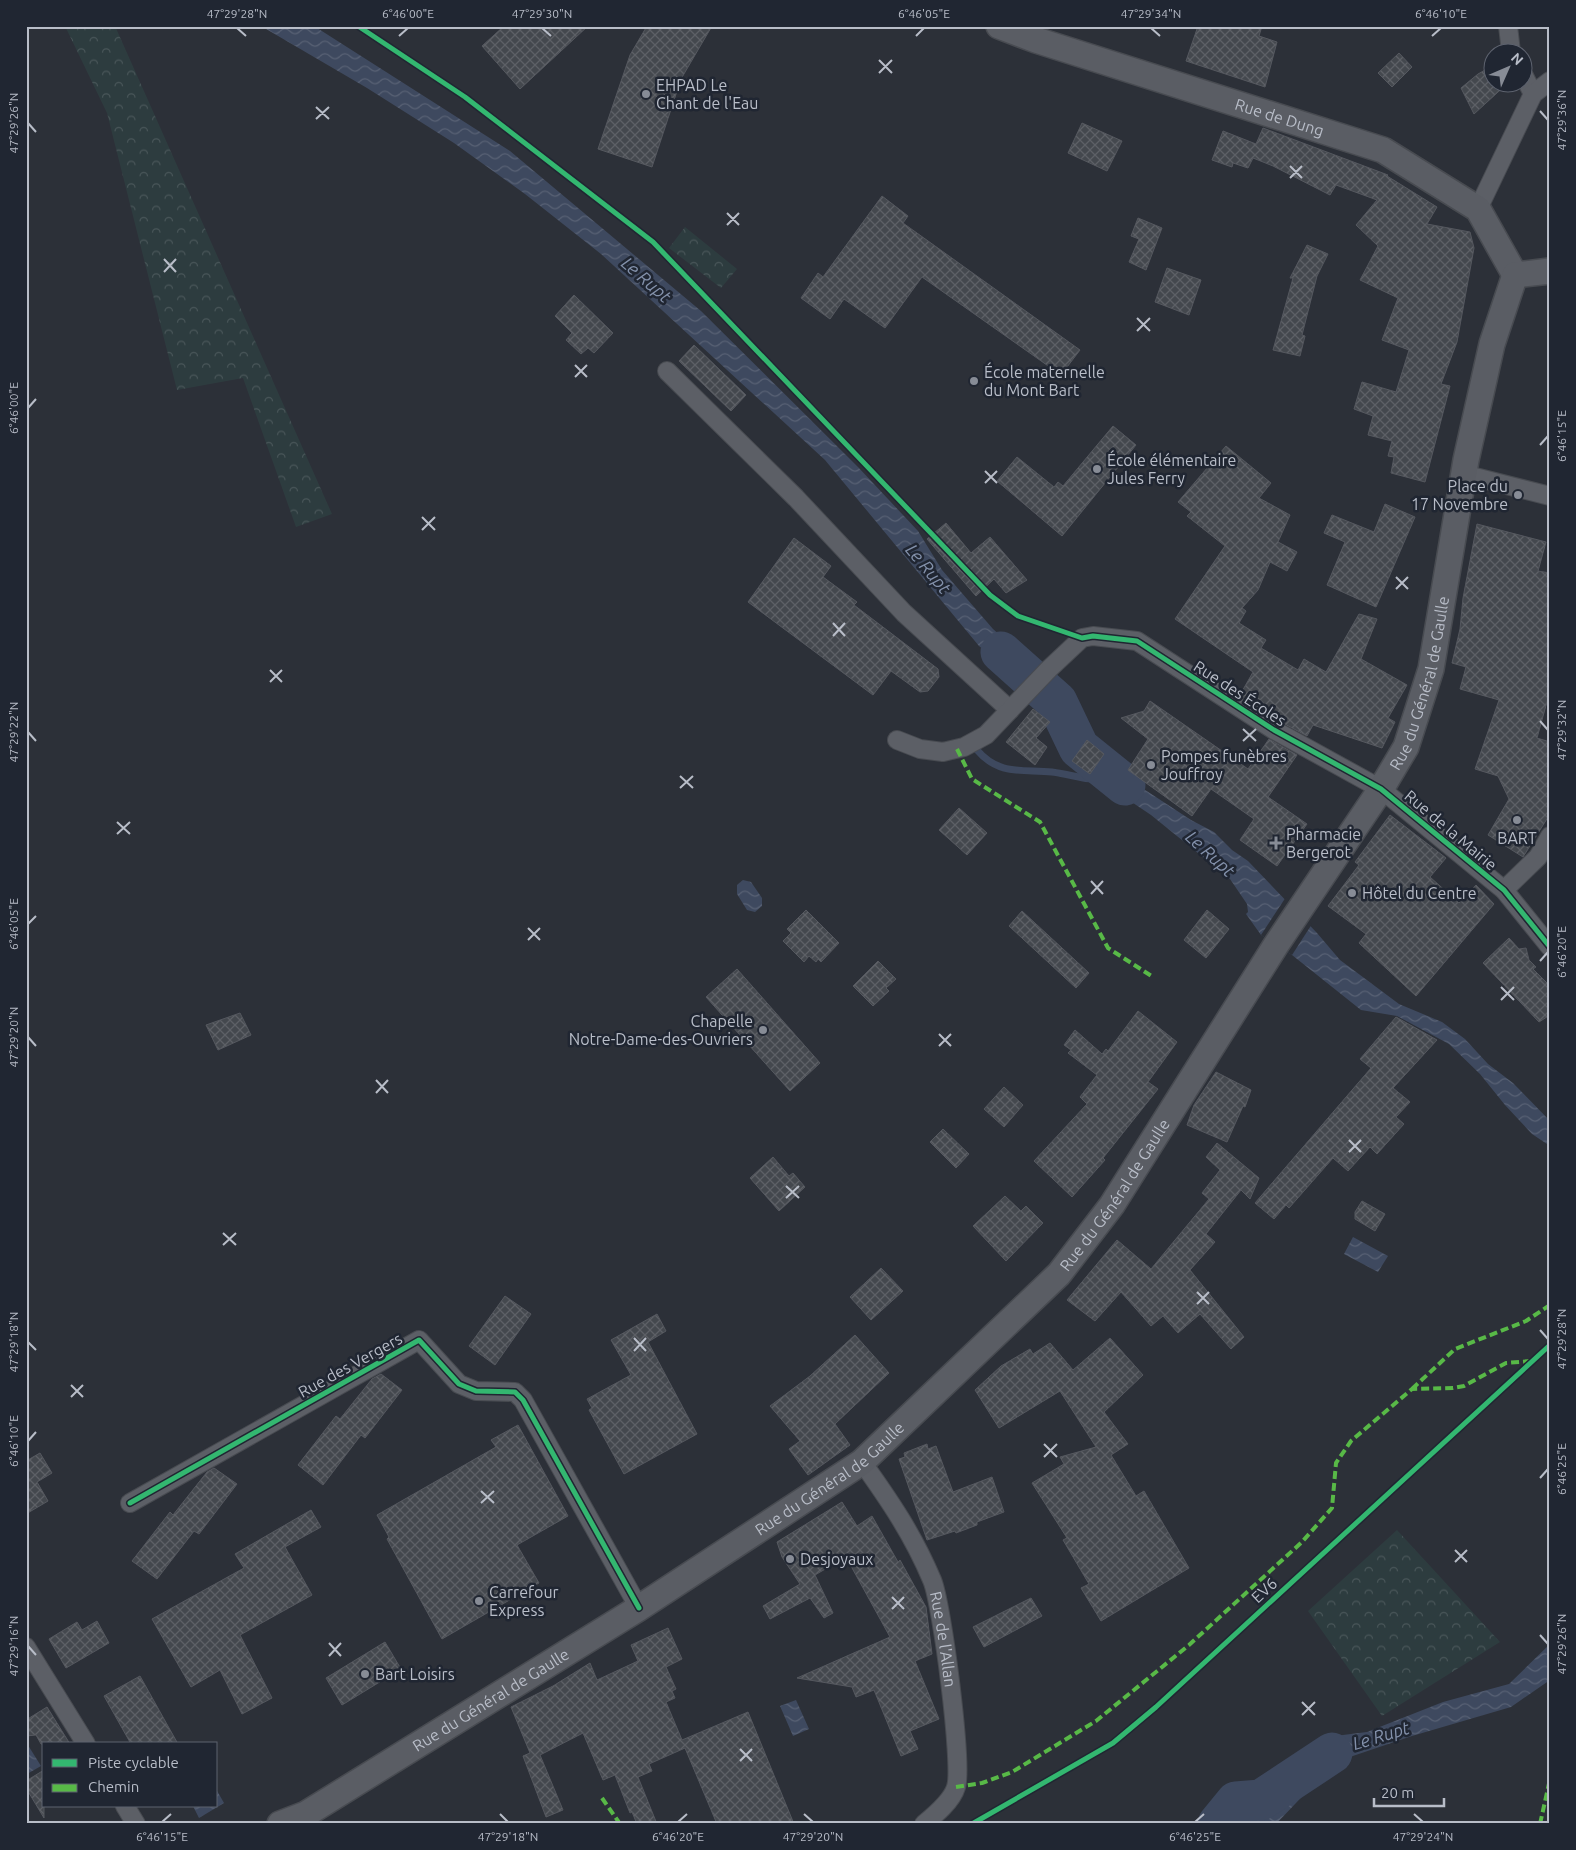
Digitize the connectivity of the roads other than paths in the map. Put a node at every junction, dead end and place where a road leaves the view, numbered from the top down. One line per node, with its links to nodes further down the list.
1 (999, 26): 6 (main road, Rue de Dung)
2 (1508, 26): 3 (street)
3 (1510, 42)
4 (1550, 81): 5 (street)
5 (1533, 94): 6 (street)
6 (1478, 209): 8 (main road, Rue de Dung)
7 (1550, 271): 8 (main road)
8 (1515, 275): 10 (main road, Rue du Général de Gaulle)
9 (667, 371): 12 (street)
10 (1463, 474): 11 (street); 14 (main road, Rue du Général de Gaulle)
11 (1550, 496)
12 (1010, 710): 13 (street, Rue des Écoles); 14 (street, Rue des Écoles)
13 (897, 740)
14 (1381, 788): 16 (street, Rue de la Mairie); 18 (main road, Rue du Général de Gaulle)
15 (1550, 836): 16 (street, Rue de la Mairie)
16 (1504, 890): 17 (street)
17 (1550, 947)
18 (862, 1462): 20 (main road, Rue du Général de Gaulle); 26 (street, Rue de l'Allan)
19 (130, 1503): 20 (street, Rue des Vergers)
20 (639, 1608): 25 (main road, Rue du Général de Gaulle)
21 (26, 1647): 22 (street)
22 (85, 1742)
23 (126, 1808): 24 (street)
24 (136, 1824)
25 (280, 1824)
26 (924, 1824)

